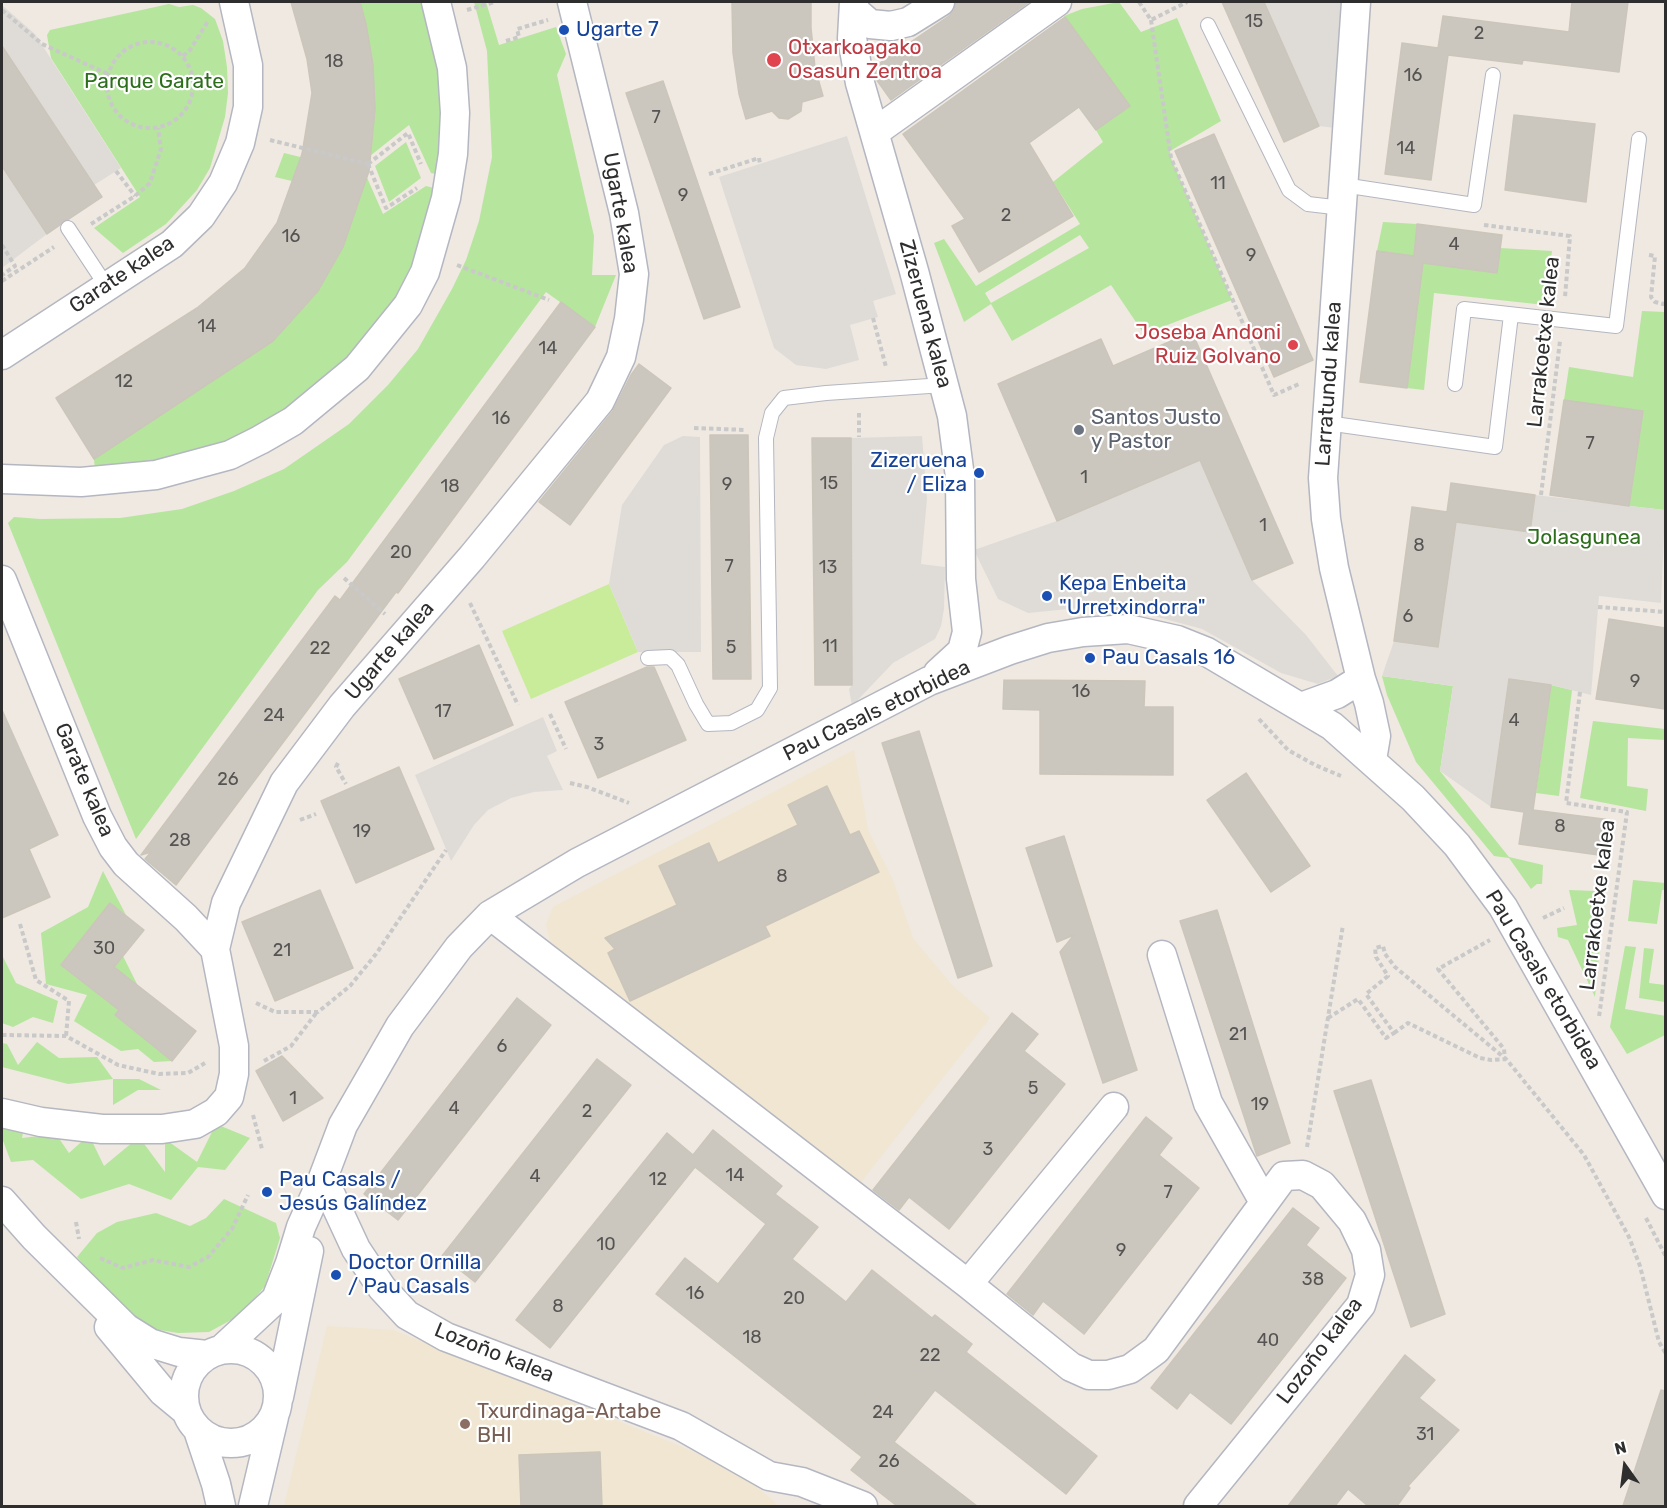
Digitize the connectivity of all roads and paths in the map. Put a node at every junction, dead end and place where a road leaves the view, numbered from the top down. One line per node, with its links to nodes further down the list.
1 (436, 2): 32 (street)
2 (940, 2): 7 (street)
3 (1057, 2): 18 (street)
4 (1139, 2): 11 (path)
5 (1187, 2): 11 (path)
6 (1356, 2): 28 (street, Larratundu kalea)
7 (854, 6): 18 (street, Zizeruena kalea)
8 (222, 8): 14 (path); 19 (street, Garate kalea)
9 (2, 10): 15 (path)
10 (564, 10): 13 (path); 52 (street, Ugarte kalea)
11 (1150, 20): 44 (path)
12 (1208, 25): 28 (lane)
13 (506, 41)
14 (183, 56): 15 (path); 17 (path)
15 (108, 74): 17 (path)
16 (1493, 75): 28 (lane)
17 (158, 128): 27 (path)
18 (875, 132): 46 (street, Zizeruena kalea)
19 (242, 133): 21 (path); 36 (street, Garate kalea)
20 (1639, 139): 41 (lane)
21 (368, 164): 24 (path); 26 (path)
22 (760, 164): 25 (path)
23 (116, 171): 27 (path)
24 (424, 171)
25 (709, 174)
26 (420, 186)
27 (135, 196): 30 (path)
28 (1342, 197): 44 (street, Larratundu kalea)
29 (1492, 226): 41 (path, Larrakoetxe kalea)
30 (70, 231): 35 (path); 36 (lane)
31 (2, 245): 34 (path)
32 (431, 255): 37 (path); 50 (street)
33 (1649, 255): 38 (path)
34 (2, 275)
35 (2, 280)
36 (107, 287): 42 (street, Garate kalea)
37 (549, 300)
38 (1665, 303)
39 (1511, 315): 41 (lane); 45 (lane); 47 (lane)
40 (873, 318): 43 (path)
41 (1563, 321): 51 (path, Larrakoetxe kalea)
42 (2, 355)
43 (886, 368)
44 (1330, 371): 47 (street, Larratundu kalea)
45 (1455, 384)
46 (944, 385): 49 (lane); 58 (street, Zizeruena kalea)
47 (1327, 423): 61 (street, Larratundu kalea)
48 (694, 428): 49 (path)
49 (768, 431): 60 (lane)
50 (2, 479)
51 (1541, 495)
52 (457, 575): 57 (street, Ugarte kalea); 64 (path)
53 (344, 578): 57 (path)
54 (2, 580): 80 (street, Garate kalea)
55 (1598, 607): 56 (path)
56 (1665, 612)
57 (406, 632): 80 (street, Ugarte kalea)
58 (967, 632): 59 (street); 62 (street)
59 (1010, 650): 62 (street, Pau Casals etorbidea); 65 (street, Pau Casals etorbidea)
60 (648, 658)
61 (1361, 679): 65 (street); 69 (street, Larratundu kalea)
62 (929, 681): 74 (street, Pau Casals etorbidea)
63 (1580, 692): 85 (path, Larrakoetxe kalea)
64 (518, 705)
65 (1301, 707): 69 (street, Pau Casals etorbidea)
66 (550, 714): 68 (path)
67 (1257, 717): 70 (path)
68 (566, 749)
69 (1372, 760): 97 (street, Pau Casals etorbidea)
70 (1345, 777)
71 (570, 783): 72 (path)
72 (630, 803)
73 (447, 850): 83 (path)
74 (490, 915): 95 (street, Pau Casals etorbidea); 106 (street)
75 (20, 924): 88 (path)
76 (1342, 925): 84 (path)
77 (1486, 932): 78 (path)
78 (1490, 940): 79 (path); 89 (path)
79 (1493, 946)
80 (215, 949): 93 (street, Ugarte kalea)
81 (1162, 955): 99 (street)
82 (251, 1001): 83 (path)
83 (318, 1012): 91 (path)
84 (1328, 1018): 86 (path); 94 (path)
85 (1599, 1019)
86 (1394, 1033): 89 (path); 89 (path)
87 (2, 1035): 88 (path)
88 (66, 1036): 90 (path)
89 (1505, 1059): 108 (path)
90 (207, 1062)
91 (261, 1063)
92 (1114, 1107): 106 (street)
93 (2, 1113)
94 (1303, 1175): 99 (street); 114 (street, Lozoño kalea)
95 (323, 1178): 107 (street, Pau Casals etorbidea); 109 (street, Pau Casals etorbidea); 113 (street, Lozoño kalea)
96 (248, 1195): 104 (path)
97 (1665, 1195)
98 (2, 1201): 102 (street)
99 (1264, 1202): 106 (street)
100 (1645, 1216): 105 (path)
101 (76, 1222): 103 (path)
102 (34, 1237): 107 (street); 110 (street)
103 (80, 1241)
104 (92, 1255)
105 (1665, 1257)
106 (968, 1284)
107 (215, 1352): 109 (street); 110 (street)
108 (1665, 1354)
109 (277, 1407): 110 (street); 112 (street, Pau Casals etorbidea)
110 (192, 1421): 111 (street)
111 (221, 1506)
112 (253, 1506)
113 (863, 1506)
114 (1198, 1506)

